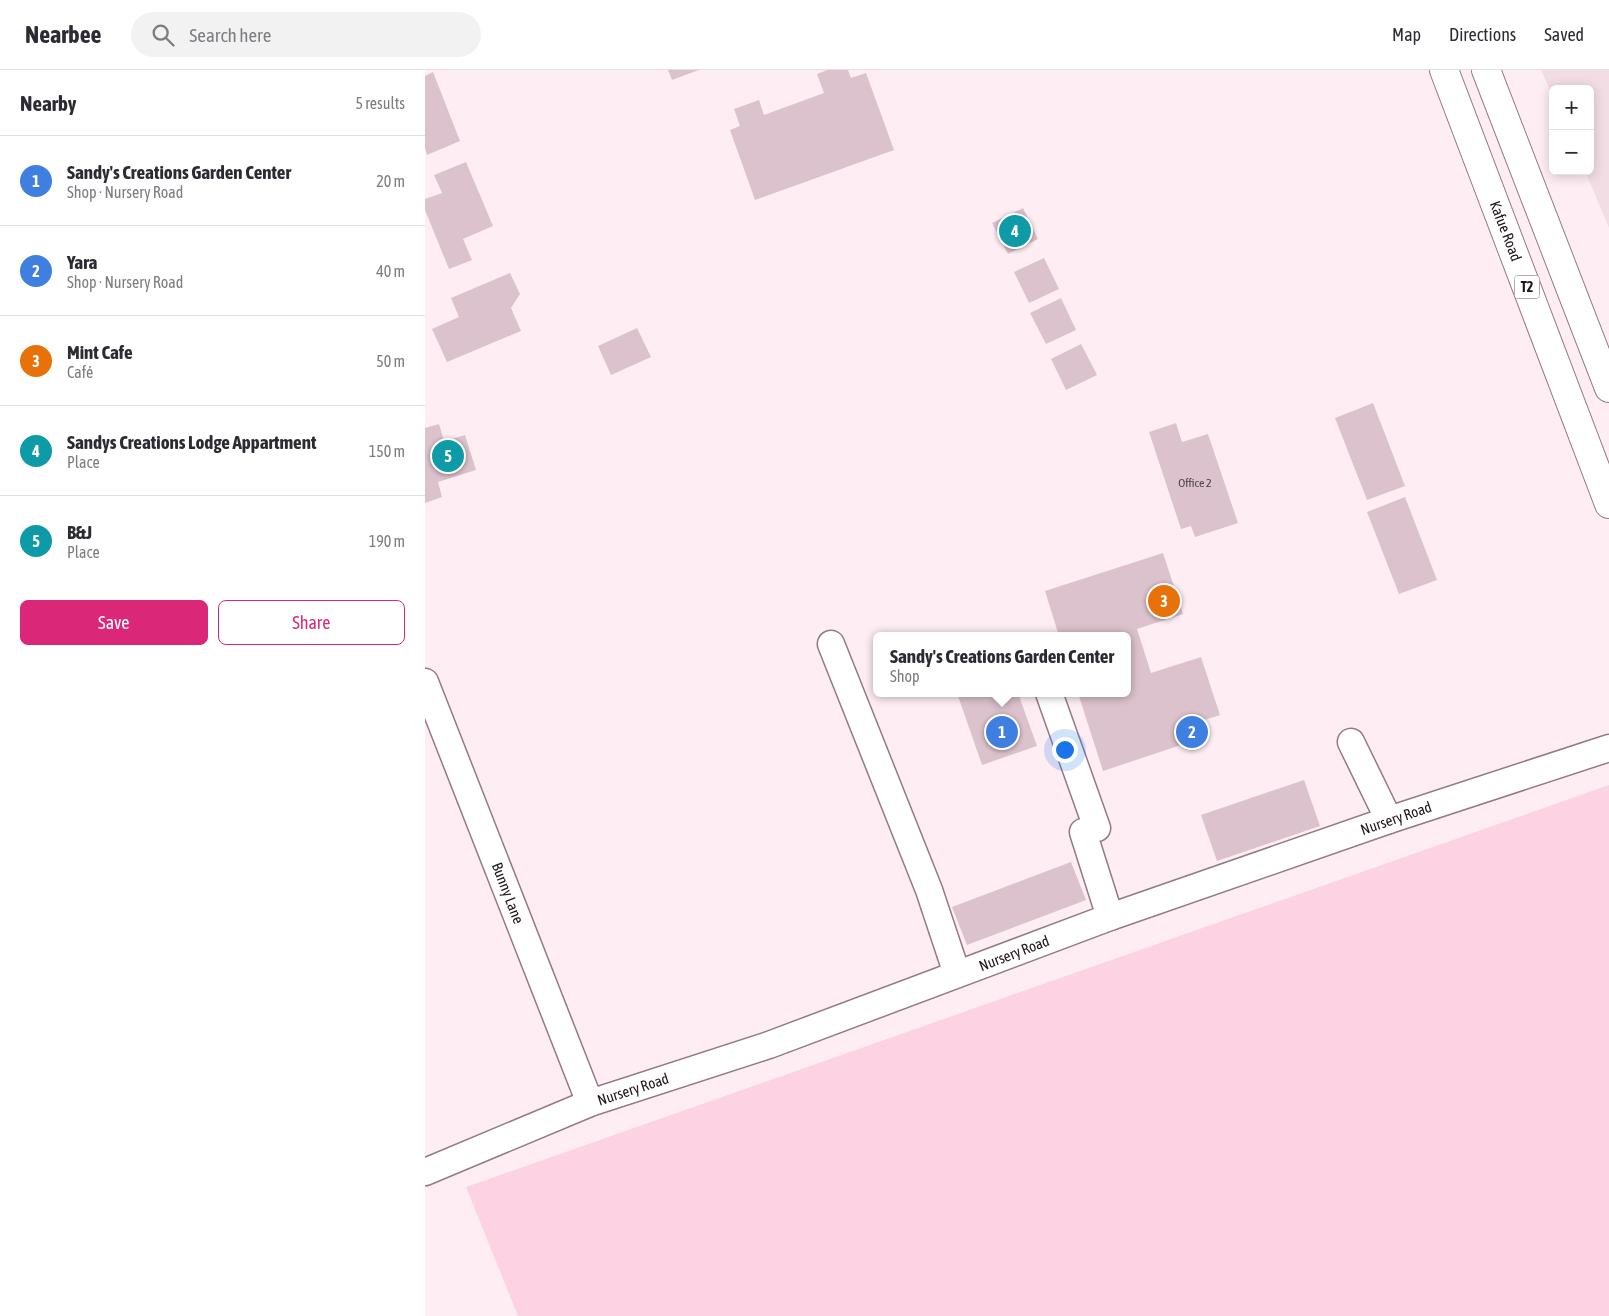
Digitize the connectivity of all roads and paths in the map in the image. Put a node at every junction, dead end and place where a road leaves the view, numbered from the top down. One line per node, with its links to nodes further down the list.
1 (1444, 70): 4 (highway, Kafue Road / T2)
2 (1487, 70): 3 (highway)
3 (1609, 388)
4 (1609, 504)
5 (831, 644): 12 (street)
6 (425, 682): 13 (street, Bunny Lane)
7 (1050, 697): 11 (street)
8 (1351, 742): 10 (street)
9 (1609, 748): 10 (street, Nursery Road)
10 (1389, 820): 11 (street, Nursery Road)
11 (1110, 917): 12 (street, Nursery Road)
12 (957, 974): 13 (street, Nursery Road)
13 (590, 1103): 14 (street, Nursery Road)
14 (425, 1172)

